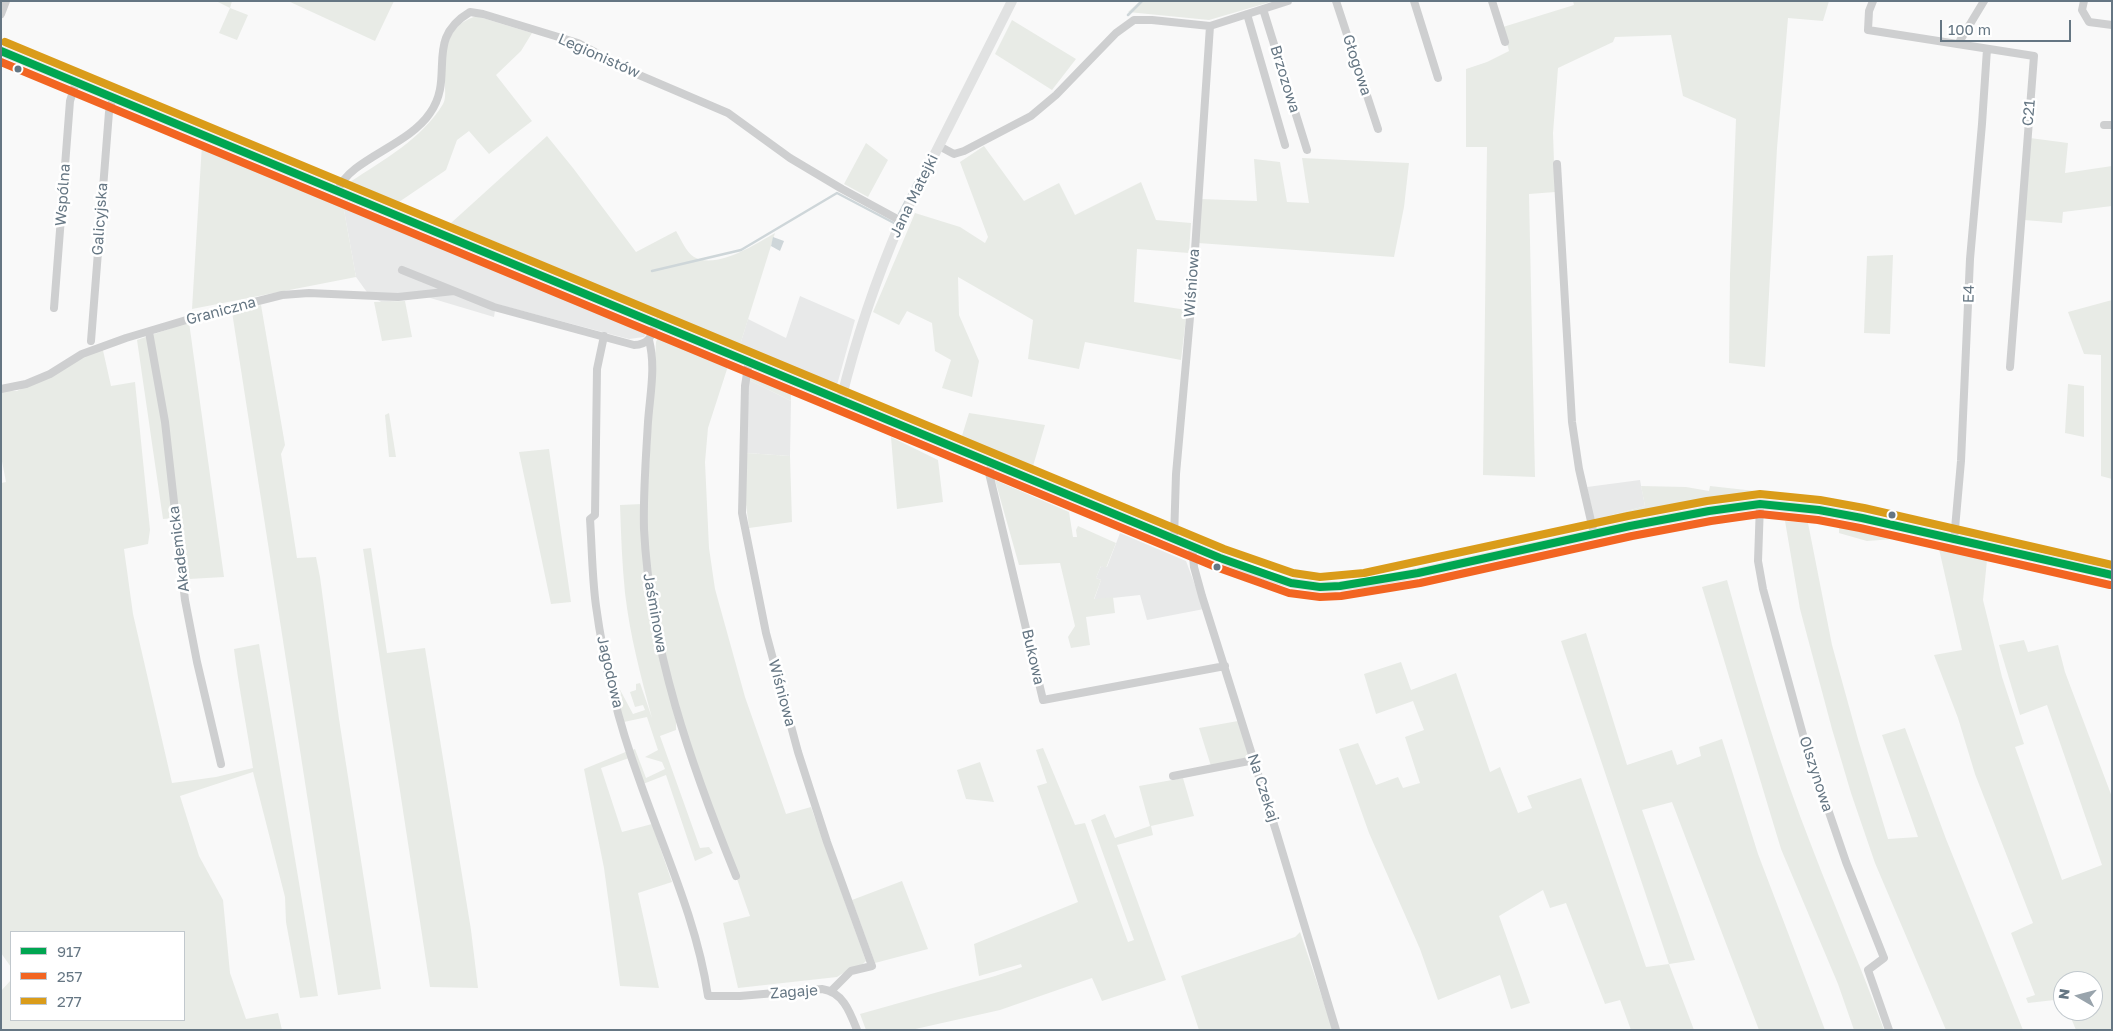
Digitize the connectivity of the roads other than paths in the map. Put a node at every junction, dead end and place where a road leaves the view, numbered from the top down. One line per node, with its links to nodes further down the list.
1 (6, 1): 11 (street)
2 (1012, 1): 23 (main road, Jana Matejki)
3 (1288, 1): 10 (street)
4 (1336, 1): 22 (street, Głogowa)
5 (1414, 1): 19 (street)
6 (1492, 1): 15 (street)
7 (1873, 1): 16 (street, C21)
8 (1984, 1): 16 (street)
9 (2084, 1): 13 (street)
10 (1263, 9): 12 (street); 25 (street, Brzozowa)
11 (1, 14)
12 (1247, 14): 14 (street); 24 (street, Brzozowa)
13 (2112, 25)
14 (1210, 26): 23 (street); 44 (street, Wiśniowa)
15 (1505, 42)
16 (1958, 44): 17 (street, C21)
17 (1987, 49): 38 (street, C21); 45 (street, E4)
18 (1, 51): 20 (main road)
19 (1438, 78)
20 (76, 82): 21 (main road); 31 (street, Wspólna)
21 (113, 98): 27 (main road); 36 (street, Galicyjska)
22 (1378, 129)
23 (939, 146): 28 (main road, Jana Matejki)
24 (1285, 146)
25 (1307, 150)
26 (1557, 164): 43 (street)
27 (338, 190): 28 (street, Legionistów); 32 (main road)
28 (901, 220): 40 (main road, Jana Matejki)
29 (402, 270): 30 (street, Graniczna)
30 (454, 291): 33 (street, Graniczna); 34 (street, Graniczna)
31 (54, 308)
32 (656, 322): 35 (street); 37 (main road)
33 (150, 332): 39 (street, Graniczna); 50 (street, Akademicka)
34 (604, 336): 35 (street, Graniczna); 54 (street, Jagodowa)
35 (649, 340): 52 (street, Jaśminowa)
36 (91, 341)
37 (749, 361): 40 (main road); 53 (street, Wiśniowa)
38 (2010, 367)
39 (1, 388)
40 (841, 400): 41 (main road)
41 (992, 463): 44 (main road); 48 (street, Bukowa)
42 (1760, 504): 43 (main road); 45 (main road); 57 (street, Olszynowa)
43 (1594, 534): 46 (main road)
44 (1174, 539): 46 (main road)
45 (1954, 540): 47 (main road)
46 (1192, 546): 48 (street, Na Czekaj)
47 (2112, 575)
48 (1225, 666): 49 (street, Na Czekaj)
49 (1254, 760): 51 (street); 56 (street, Na Czekaj)
50 (221, 764)
51 (1173, 776)
52 (736, 876)
53 (832, 990): 54 (street, Zagaje); 55 (street, Zagaje)
54 (708, 996)
55 (857, 1030)
56 (1336, 1030)
57 (1889, 1030)

